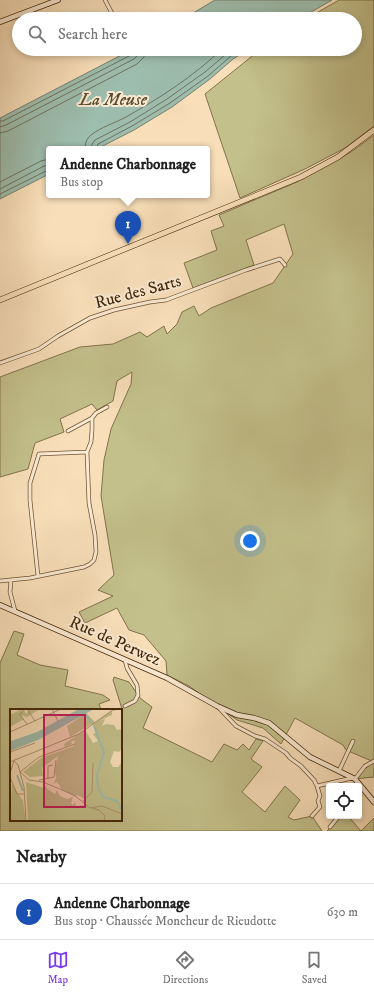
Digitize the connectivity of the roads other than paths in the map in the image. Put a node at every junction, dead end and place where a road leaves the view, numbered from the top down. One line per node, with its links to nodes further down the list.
1 (58, 0): 3 (street)
2 (105, 0): 4 (street)
3 (26, 12)
4 (111, 12)
5 (12, 17): 6 (street)
6 (0, 22)
7 (374, 130): 9 (main road)
8 (285, 265): 10 (street, Rue des Sarts)
9 (0, 300)
10 (0, 363)
11 (107, 408): 12 (street)
12 (92, 418): 13 (street); 14 (street)
13 (68, 431)
14 (87, 452): 15 (street); 15 (street)
15 (38, 576): 16 (street)
16 (11, 580): 17 (street); 19 (street)
17 (0, 581)
18 (0, 605): 19 (street, Rue de Perwez)
19 (15, 611): 20 (street, Rue de Perwez)
20 (125, 660): 21 (street); 22 (street, Rue de Perwez)
21 (125, 706)
22 (218, 706): 25 (street, Rue de Perwez); 27 (street, Rue de Perwez)
23 (353, 741): 25 (street)
24 (374, 761): 26 (street)
25 (339, 771): 26 (street, Rue de Perwez)
26 (354, 778): 27 (street); 28 (street, Rue de Perwez)
27 (317, 786): 30 (street)
28 (363, 788): 29 (street, Rue de Perwez)
29 (374, 802)
30 (312, 816)
31 (337, 819): 32 (street)
32 (330, 827)

